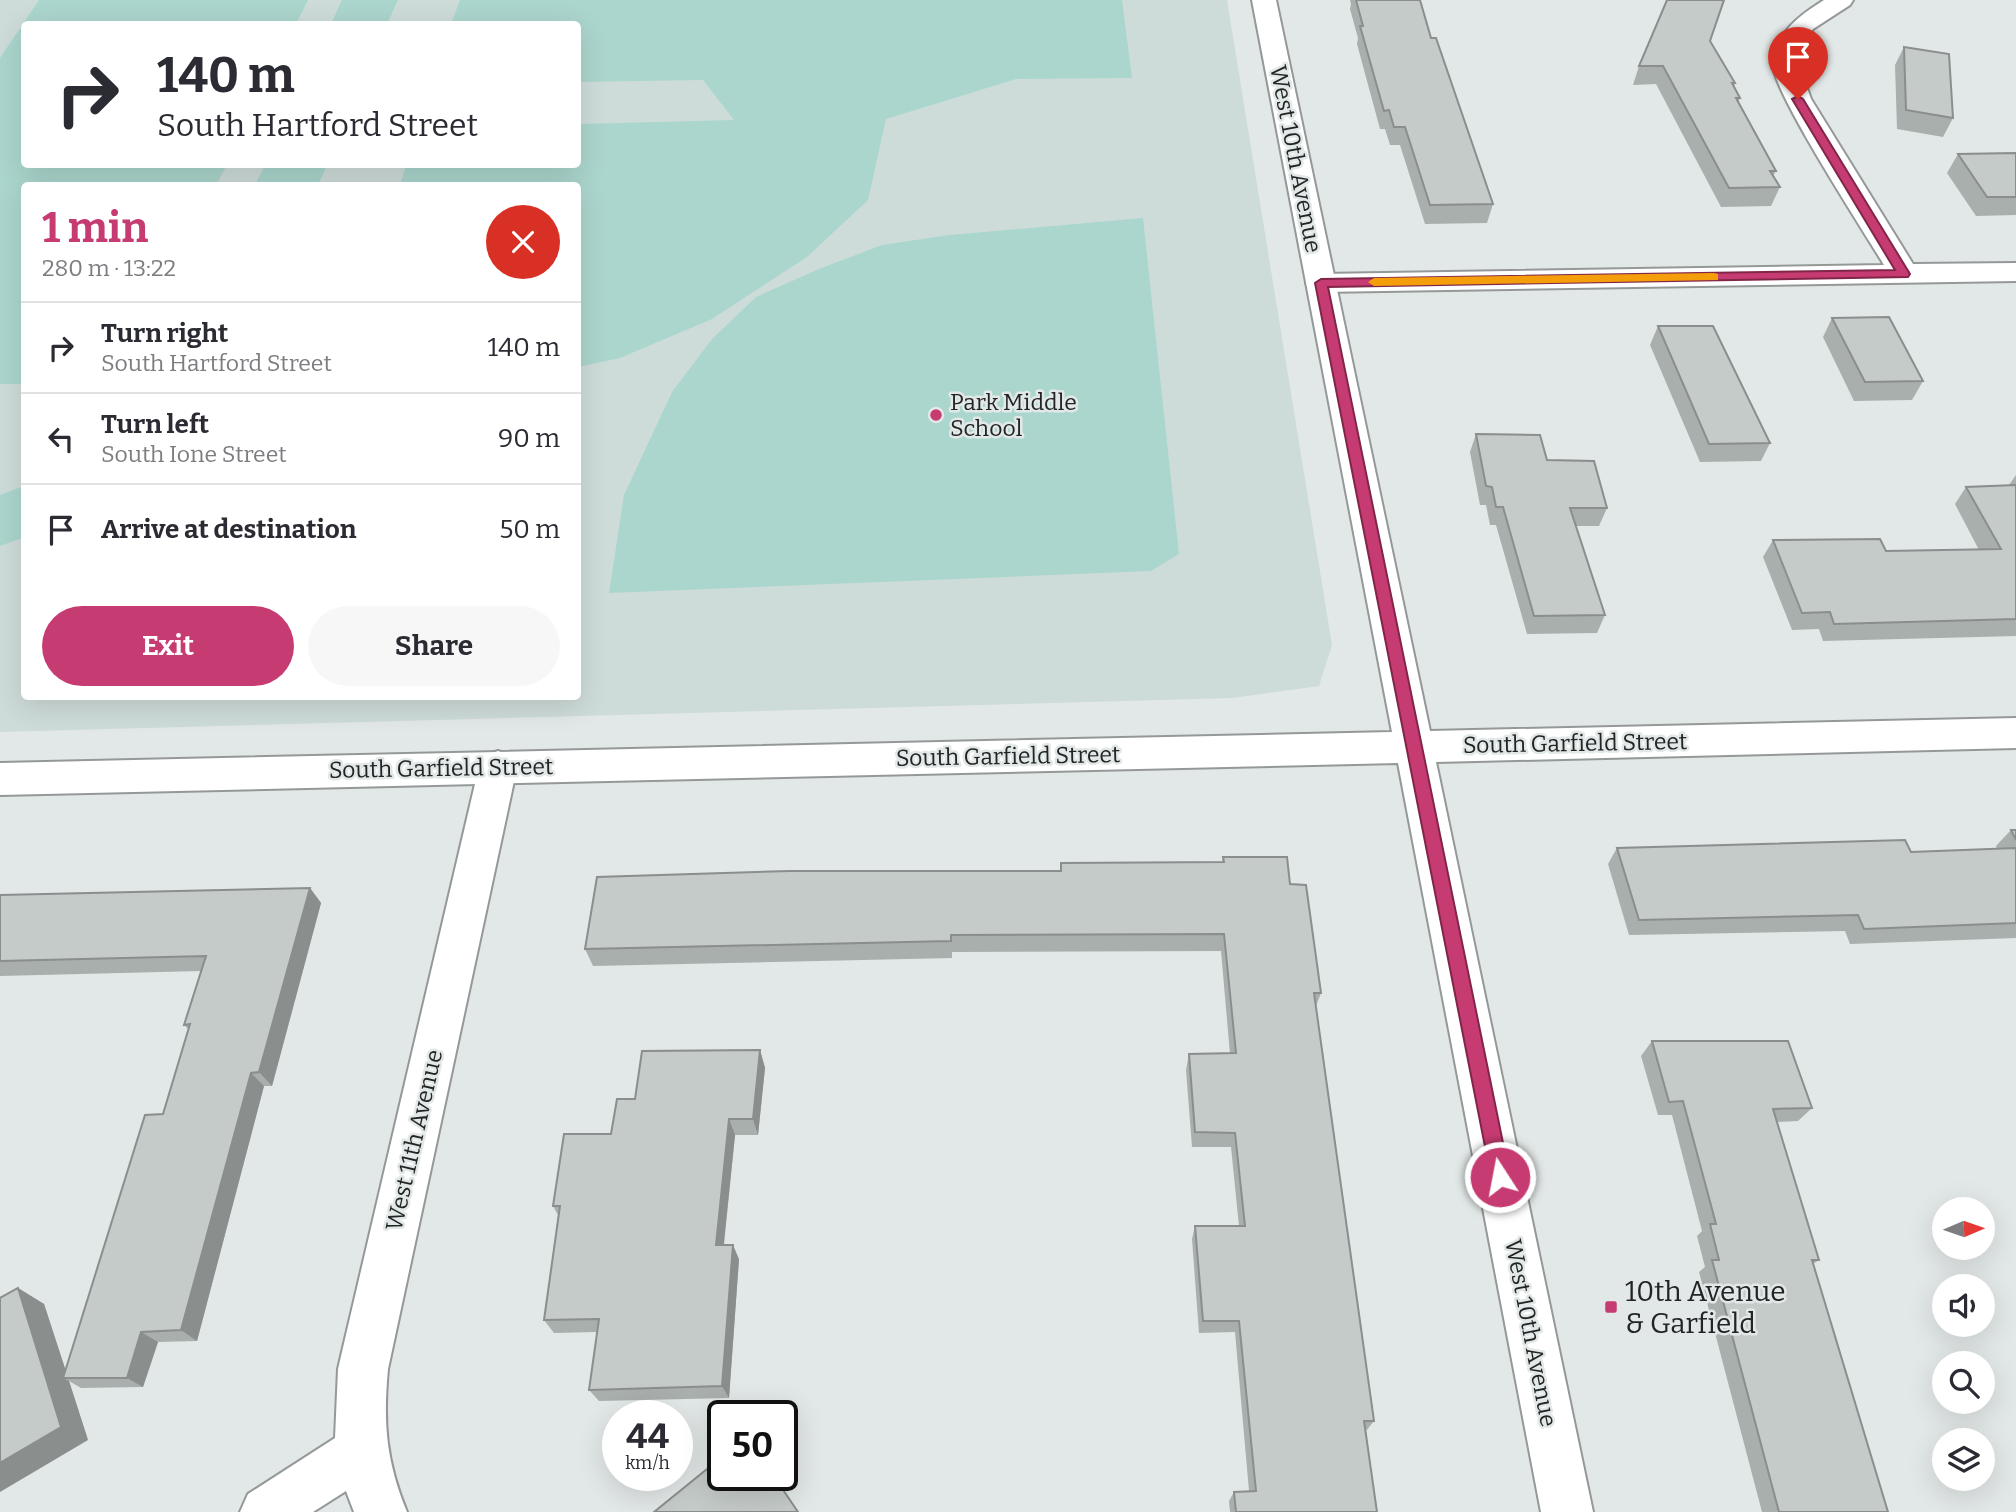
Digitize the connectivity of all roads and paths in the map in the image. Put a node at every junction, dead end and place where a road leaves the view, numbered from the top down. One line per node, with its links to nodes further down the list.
1 (1264, 0): 5 (street, West 10th Avenue)
2 (1841, 0): 4 (street)
3 (2016, 272): 4 (street)
4 (1904, 274): 5 (street)
5 (1321, 283): 7 (street, West 10th Avenue)
6 (2016, 733): 7 (street, South Garfield Street)
7 (1414, 747): 8 (street, South Garfield Street); 13 (street, West 10th Avenue)
8 (498, 767): 9 (street, South Garfield Street); 10 (street, West 11th Avenue)
9 (0, 779)
10 (360, 1452): 11 (street); 12 (street, West 11th Avenue)
11 (266, 1512)
12 (381, 1512)
13 (1567, 1512)

